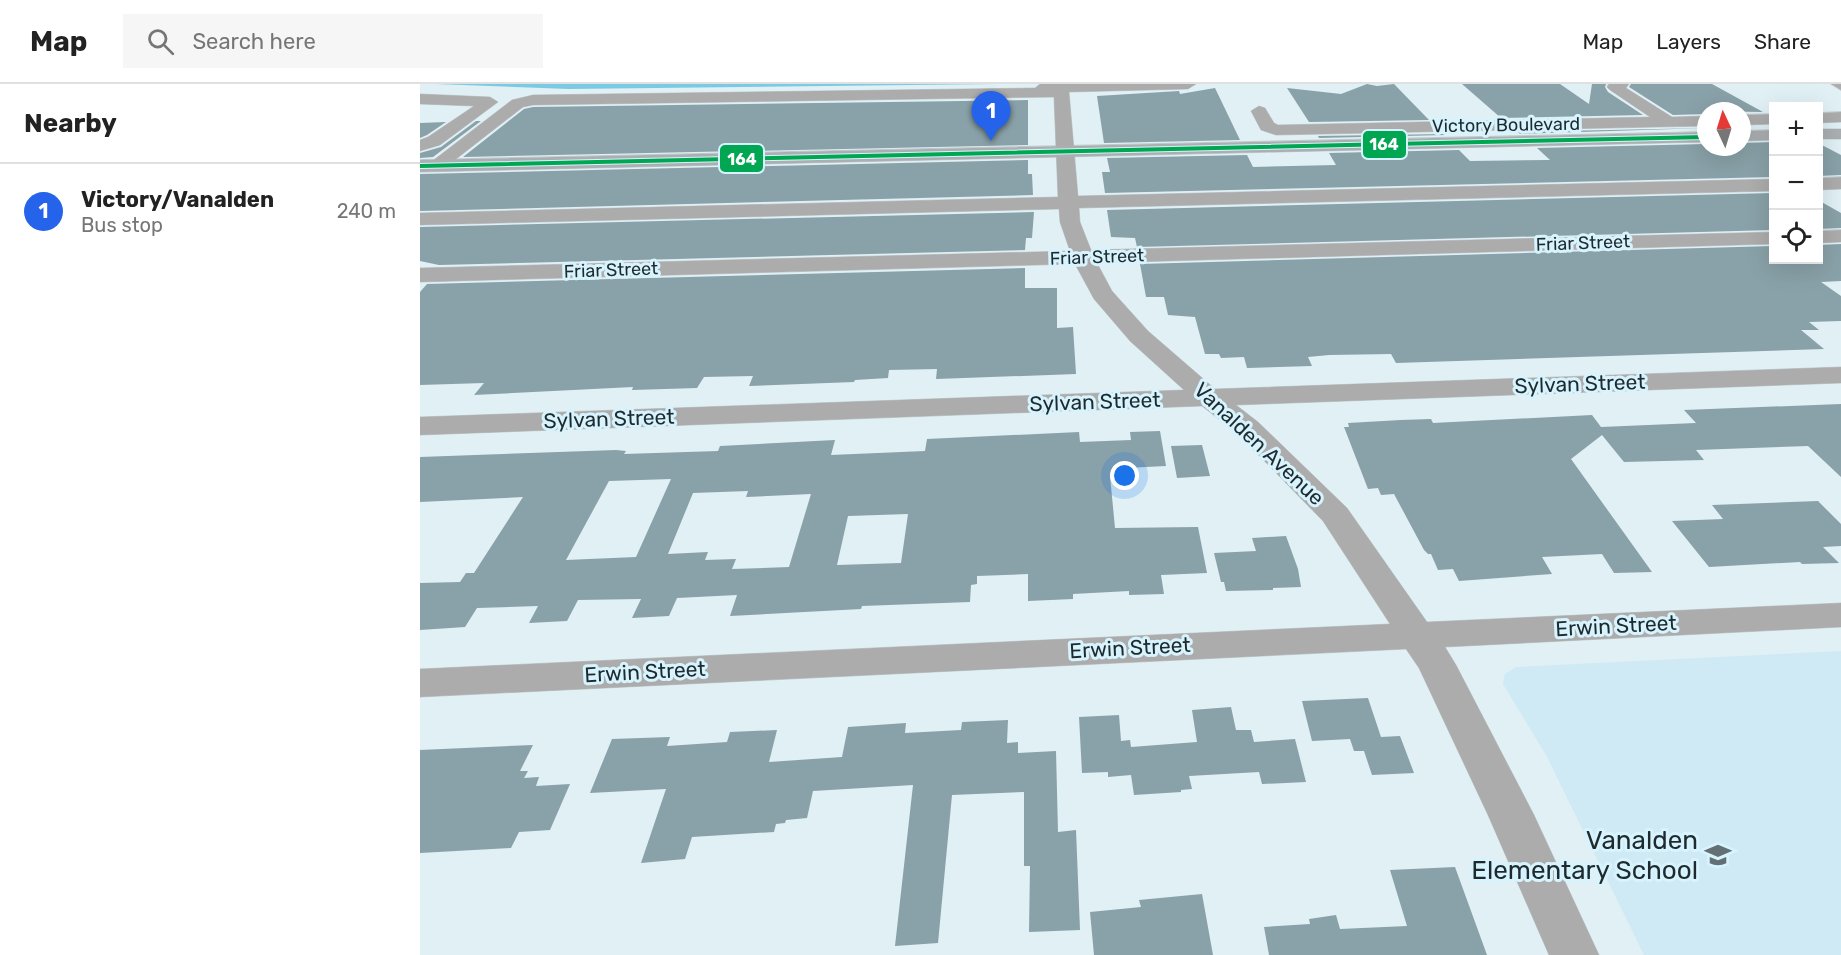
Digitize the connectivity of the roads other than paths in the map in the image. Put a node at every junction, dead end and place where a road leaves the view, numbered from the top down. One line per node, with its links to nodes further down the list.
1 (1188, 84): 3 (street)
2 (1621, 84): 11 (street)
3 (1052, 90): 21 (street, Vanalden Avenue); 23 (street)
4 (420, 99): 20 (street)
5 (1449, 107): 13 (street)
6 (1259, 111): 13 (street, Victory Boulevard)
7 (1841, 117): 8 (street)
8 (1823, 118)
9 (1769, 119): 10 (street)
10 (1751, 120)
11 (1668, 121): 12 (street, Victory Boulevard); 13 (street, Victory Boulevard); 17 (street)
12 (1697, 121)
13 (1470, 126)
14 (1823, 134): 15 (main road)
15 (1841, 134)
16 (1769, 135): 18 (main road)
17 (1697, 136)
18 (1751, 136)
19 (1697, 137): 21 (main road, Victory Boulevard)
20 (427, 144): 22 (street)
21 (1064, 151): 23 (main road, Victory Boulevard); 27 (street, Vanalden Avenue)
22 (420, 153)
23 (427, 166)
24 (1841, 183): 25 (street)
25 (1823, 184)
26 (1769, 185): 27 (street)
27 (1068, 203): 28 (street); 32 (street, Vanalden Avenue)
28 (420, 219)
29 (1841, 236): 30 (street)
30 (1823, 237)
31 (1769, 238): 32 (street, Friar Street)
32 (1083, 257): 33 (street, Friar Street); 35 (street, Vanalden Avenue)
33 (420, 275)
34 (1841, 375): 35 (street, Sylvan Street)
35 (1209, 398): 36 (street, Sylvan Street); 38 (street, Vanalden Avenue)
36 (420, 426)
37 (1841, 615): 38 (street, Erwin Street)
38 (1418, 634): 39 (street, Erwin Street); 40 (street, Vanalden Avenue)
39 (420, 683)
40 (1574, 955)

